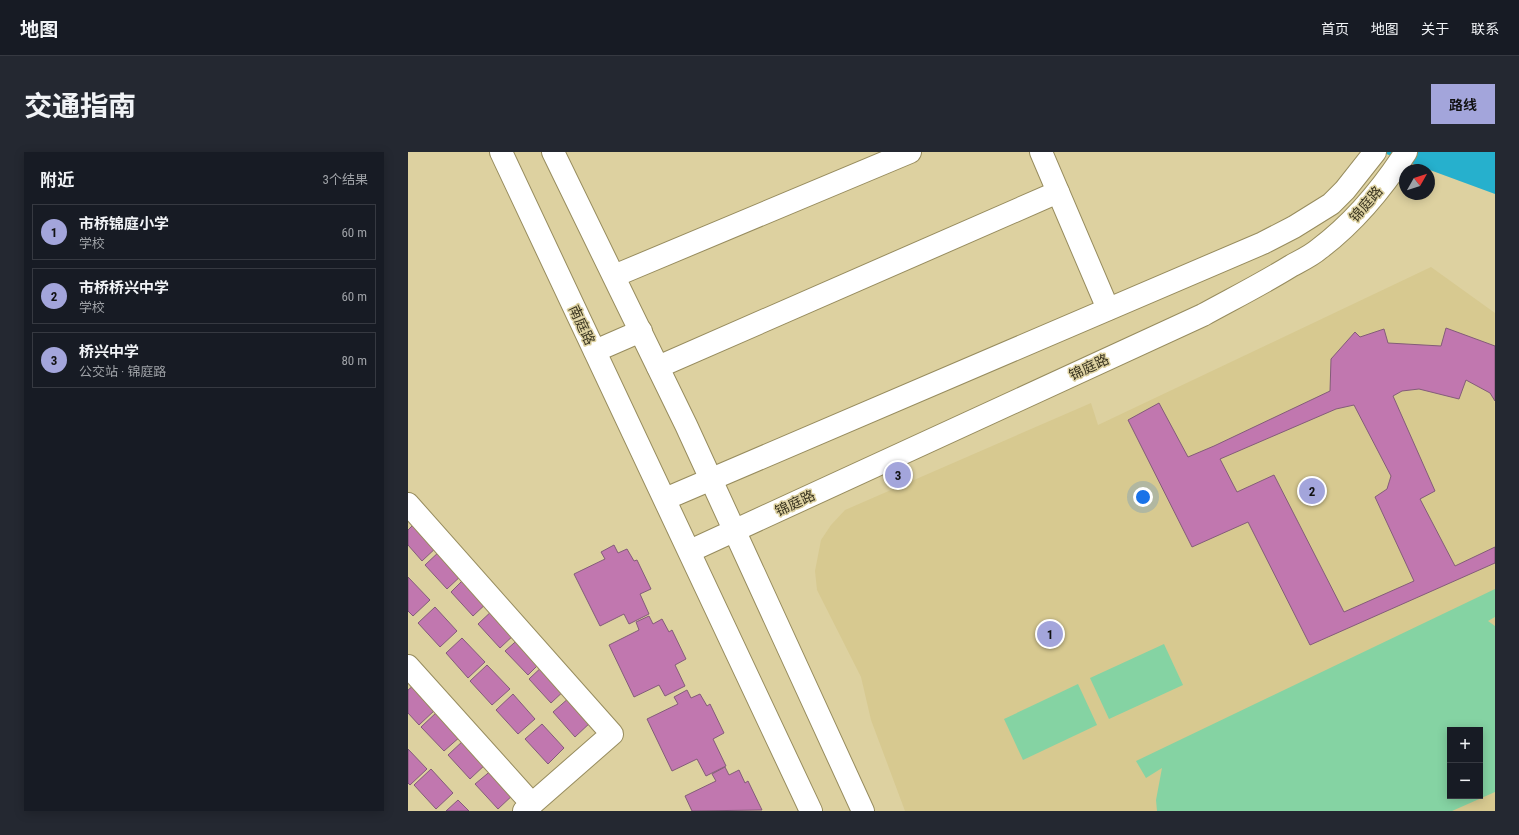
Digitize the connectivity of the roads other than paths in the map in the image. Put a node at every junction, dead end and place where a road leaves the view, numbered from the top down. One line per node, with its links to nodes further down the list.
1 (500, 152): 11 (street, 南庭路)
2 (553, 152): 8 (street)
3 (910, 152): 8 (street)
4 (1041, 152): 7 (street)
5 (1406, 152): 16 (street, 锦庭路)
6 (1374, 155): 9 (street, 锦庭路)
7 (1058, 192): 9 (street); 12 (street)
8 (614, 276): 10 (street)
9 (1108, 309): 13 (street, 锦庭路)
10 (641, 331): 11 (street); 12 (street)
11 (595, 351): 14 (street, 南庭路)
12 (658, 367): 13 (street)
13 (711, 479): 14 (street, 锦庭路); 16 (street)
14 (665, 499): 17 (street)
15 (408, 504): 19 (street)
16 (735, 531): 17 (street, 锦庭路); 21 (street)
17 (690, 552): 20 (street)
18 (408, 666): 19 (street)
19 (528, 808)
20 (812, 811)
21 (864, 811)

